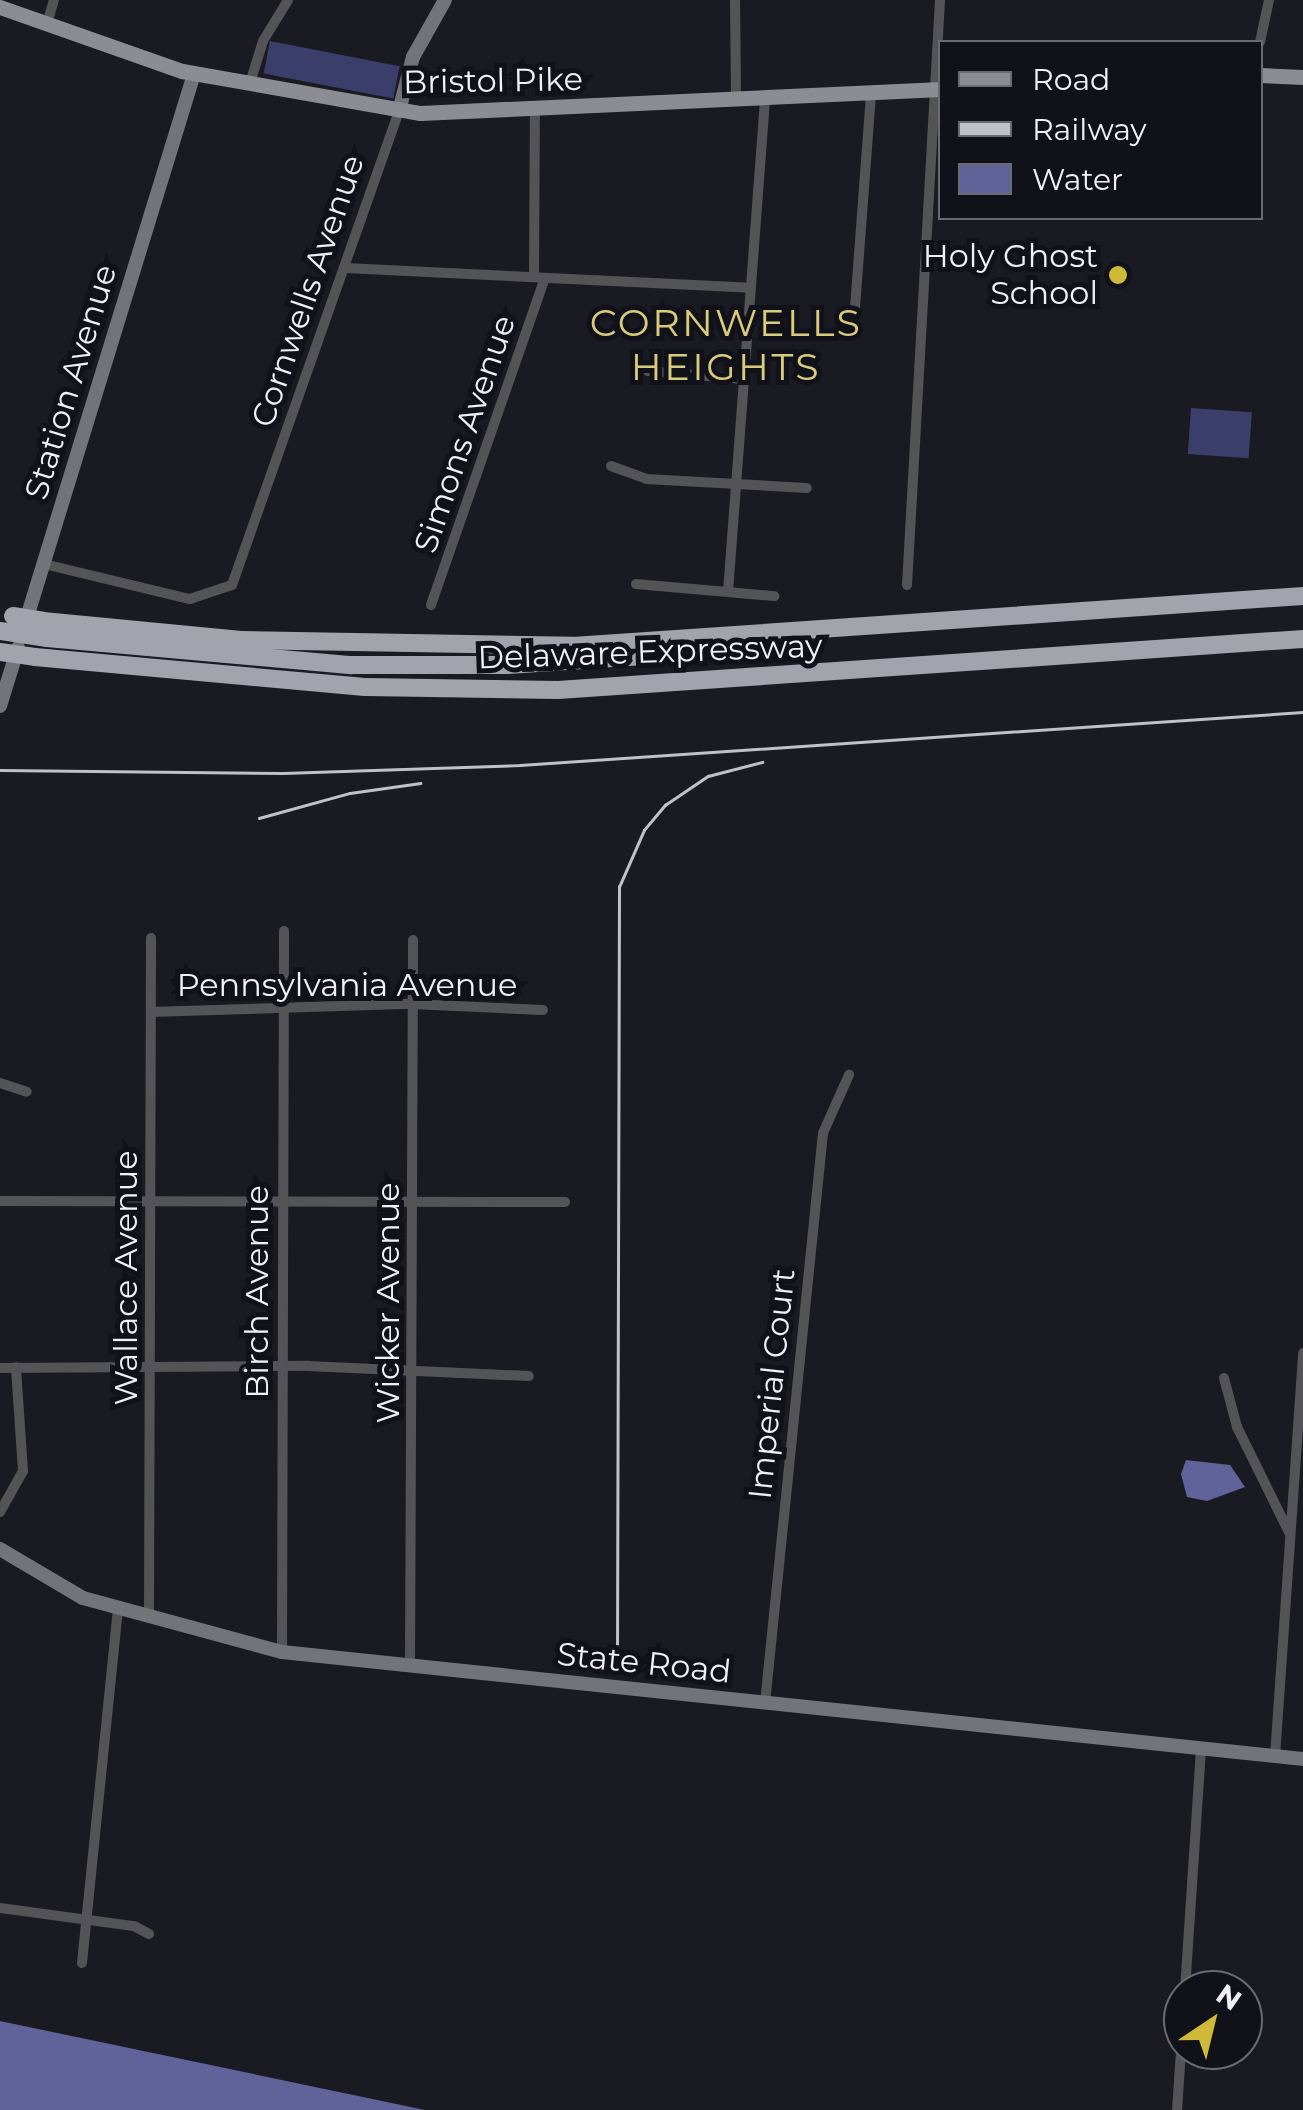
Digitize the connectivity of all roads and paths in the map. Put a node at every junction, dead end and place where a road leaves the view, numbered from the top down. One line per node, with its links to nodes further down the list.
1 (54, 0): 8 (street)
2 (288, 0): 14 (street)
3 (445, 0): 21 (main road, Cornwells Avenue)
4 (735, 0): 18 (street)
5 (940, 0): 9 (street)
6 (1269, 0): 10 (street)
7 (0, 6): 8 (main road, Bristol Pike)
8 (48, 24): 11 (main road, Bristol Pike)
9 (940, 40)
10 (1260, 40)
11 (194, 74): 14 (main road, Bristol Pike); 31 (main road, Station Avenue)
12 (1263, 75): 13 (main road)
13 (1303, 78)
14 (250, 83): 21 (main road, Bristol Pike)
15 (938, 89): 16 (main road, Bristol Pike)
16 (871, 92): 17 (main road, Bristol Pike); 25 (street)
17 (765, 98): 18 (main road, Bristol Pike); 24 (street)
18 (736, 100): 20 (main road, Bristol Pike)
19 (938, 104): 33 (street)
20 (535, 110): 21 (main road, Bristol Pike); 23 (street, Simons Avenue)
21 (400, 111): 22 (street, Cornwells Avenue)
22 (344, 268): 23 (street); 31 (street, Cornwells Avenue)
23 (539, 278): 24 (street); 37 (street, Simons Avenue)
24 (751, 288): 27 (street)
25 (853, 334)
26 (648, 371): 27 (street)
27 (742, 379): 29 (street)
28 (612, 466): 29 (street)
29 (736, 486): 30 (street); 34 (street)
30 (807, 488)
31 (44, 564): 43 (main road, Station Avenue)
32 (636, 584): 34 (street)
33 (907, 585)
34 (728, 592): 35 (street)
35 (774, 596)
36 (1303, 596): 39 (highway)
37 (431, 606)
38 (6, 615): 39 (highway, bridge)
39 (45, 629): 40 (highway, bridge)
40 (0, 631)
41 (1303, 639): 42 (highway, Delaware Expressway, bridge)
42 (0, 652)
43 (0, 706)
44 (284, 932): 48 (street, Birch Avenue)
45 (151, 938): 50 (street, Wallace Avenue)
46 (413, 940): 47 (street, Wicker Avenue)
47 (411, 1004): 48 (street, Pennsylvania Avenue); 49 (street, Pennsylvania Avenue); 56 (street, Wicker Avenue)
48 (282, 1005): 50 (street, Pennsylvania Avenue); 55 (street, Birch Avenue)
49 (543, 1010)
50 (151, 1012): 58 (street, Wallace Avenue)
51 (848, 1076): 74 (street, Imperial Court)
52 (0, 1083): 53 (street)
53 (27, 1092)
54 (0, 1202): 58 (street)
55 (282, 1202): 56 (street); 58 (street); 60 (street, Birch Avenue)
56 (412, 1202): 57 (street); 64 (street, Wicker Avenue)
57 (565, 1202)
58 (152, 1204): 62 (street, Wallace Avenue)
59 (1303, 1353): 68 (street)
60 (281, 1366): 62 (street); 64 (street); 72 (street, Birch Avenue)
61 (16, 1367): 62 (street); 63 (street); 67 (street)
62 (151, 1367): 71 (street, Wallace Avenue)
63 (0, 1368)
64 (412, 1368): 65 (street); 73 (street, Wicker Avenue)
65 (529, 1376)
66 (1224, 1378): 68 (street)
67 (0, 1512)
68 (1291, 1535): 76 (street)
69 (0, 1549): 70 (main road, State Road)
70 (118, 1609): 71 (main road, State Road); 79 (street)
71 (150, 1618): 72 (main road, State Road)
72 (282, 1652): 73 (main road, State Road)
73 (410, 1667): 74 (main road, State Road)
74 (765, 1703): 75 (main road, State Road)
75 (1202, 1748): 76 (main road, State Road); 82 (street)
76 (1275, 1756): 77 (main road, State Road)
77 (1303, 1759)
78 (0, 1908): 79 (street)
79 (86, 1918): 80 (street); 81 (street)
80 (149, 1934)
81 (82, 1963)
82 (1186, 1970)
83 (1180, 2070): 84 (street)
84 (1177, 2110)

